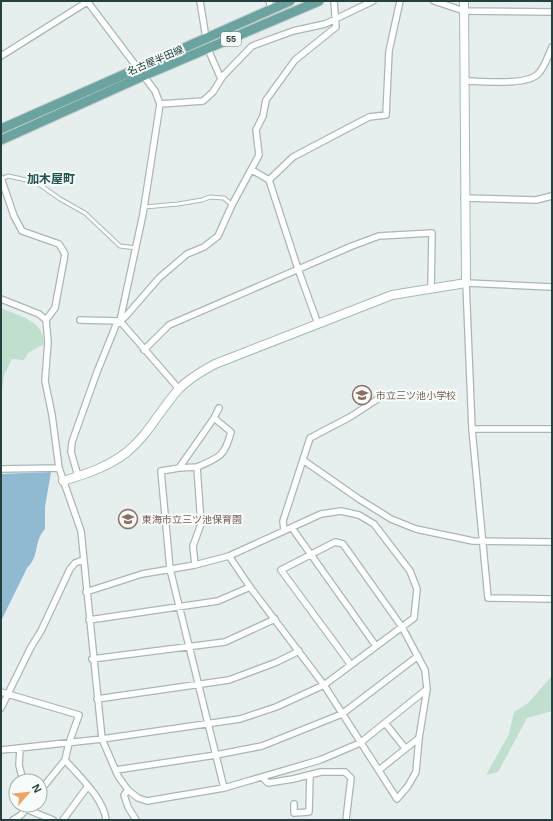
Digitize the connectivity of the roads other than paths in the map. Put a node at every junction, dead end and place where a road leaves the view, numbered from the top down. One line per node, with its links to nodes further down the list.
1 (200, 1): 14 (street)
2 (290, 1): 10 (main road, 名古屋半田線 / 55)
3 (319, 1): 16 (main road, 名古屋半田線 / 55)
4 (334, 1): 13 (street)
5 (373, 1): 13 (street)
6 (400, 1): 27 (street)
7 (434, 1): 11 (street)
8 (464, 1): 11 (street)
9 (87, 2): 17 (street); 18 (street)
10 (270, 5): 14 (main road, 名古屋半田線 / 55)
11 (464, 11): 12 (street); 21 (street)
12 (552, 12)
13 (335, 18): 20 (street); 25 (street)
14 (206, 38): 18 (main road, 名古屋半田線 / 55)
15 (552, 47): 21 (street)
16 (208, 49): 19 (main road, 名古屋半田線 / 55); 20 (street)
17 (1, 56)
18 (138, 68): 19 (street); 23 (main road, 名古屋半田線 / 55)
19 (143, 76): 22 (street); 24 (main road, 名古屋半田線 / 55)
20 (221, 79): 22 (street)
21 (465, 81): 29 (street)
22 (160, 104): 31 (street)
23 (1, 129)
24 (1, 140)
25 (252, 170): 27 (street); 30 (street)
26 (1, 179): 32 (lane); 38 (street)
27 (269, 180): 33 (street)
28 (552, 196): 29 (street)
29 (464, 198): 34 (street)
30 (232, 205): 31 (lane); 40 (street)
31 (144, 207): 32 (street)
32 (136, 248): 40 (street)
33 (298, 269): 36 (street); 41 (street); 42 (street)
34 (466, 284): 35 (street); 36 (street); 47 (street)
35 (552, 287)
36 (431, 289): 41 (street)
37 (1, 299): 38 (street)
38 (46, 320): 51 (street)
39 (80, 320): 40 (street)
40 (120, 320): 42 (street); 54 (street)
41 (318, 324): 43 (street)
42 (144, 350): 43 (street)
43 (179, 389): 54 (street)
44 (384, 395): 49 (street)
45 (219, 408): 46 (street)
46 (214, 418): 50 (street); 52 (street)
47 (472, 429): 48 (street); 58 (street)
48 (552, 429)
49 (303, 460): 57 (street); 58 (street)
50 (197, 467): 52 (street); 63 (street)
51 (59, 468): 53 (street); 55 (street)
52 (179, 468): 64 (street)
53 (1, 469)
54 (78, 476): 55 (street)
55 (63, 481): 62 (street)
56 (292, 528): 57 (street); 60 (street); 71 (street)
57 (284, 530): 61 (street)
58 (482, 540): 59 (street); 67 (street)
59 (552, 542)
60 (310, 554): 71 (street); 73 (street); 77 (street)
61 (229, 556): 63 (street); 65 (street)
62 (83, 560): 66 (street); 82 (street)
63 (195, 565): 64 (street)
64 (170, 568): 66 (street); 68 (street)
65 (250, 587): 68 (street); 69 (street)
66 (86, 592): 70 (street)
67 (552, 599)
68 (180, 607): 70 (street); 72 (street)
69 (275, 619): 72 (street); 74 (street)
70 (89, 620): 76 (street)
71 (402, 627): 73 (street); 75 (street)
72 (189, 646): 76 (street); 78 (street)
73 (376, 646): 77 (street)
74 (299, 652): 78 (street); 79 (street)
75 (418, 656): 80 (street); 85 (street)
76 (92, 659): 83 (street)
77 (350, 665): 79 (street)
78 (199, 684): 83 (street); 87 (street)
79 (324, 685): 85 (street); 87 (street)
80 (427, 689): 86 (street); 88 (street)
81 (1, 692): 82 (street)
82 (8, 694): 84 (street); 90 (street)
83 (97, 699): 89 (street)
84 (1, 708)
85 (342, 714): 91 (street); 95 (street)
86 (385, 723): 91 (street); 93 (street)
87 (209, 725): 89 (street); 95 (street)
88 (419, 738): 93 (street); 98 (street)
89 (102, 739): 90 (street); 97 (street)
90 (69, 743): 92 (street); 96 (street)
91 (360, 743): 98 (street); 101 (street)
92 (20, 748): 94 (street); 99 (street)
93 (405, 748): 98 (street)
94 (1, 750)
95 (216, 755): 97 (street); 104 (street)
96 (66, 760): 102 (street); 103 (street)
97 (116, 770): 105 (street)
98 (379, 770)
99 (21, 773)
100 (310, 775): 101 (street); 106 (street); 114 (street)
101 (263, 778): 104 (street)
102 (48, 781)
103 (88, 786): 111 (street); 112 (street)
104 (224, 788): 105 (street)
105 (128, 790): 113 (street)
106 (294, 804)
107 (21, 813): 109 (street)
108 (40, 813): 110 (street)
109 (13, 820)
110 (53, 820)
111 (63, 820)
112 (106, 820)
113 (136, 820)
114 (346, 820)

